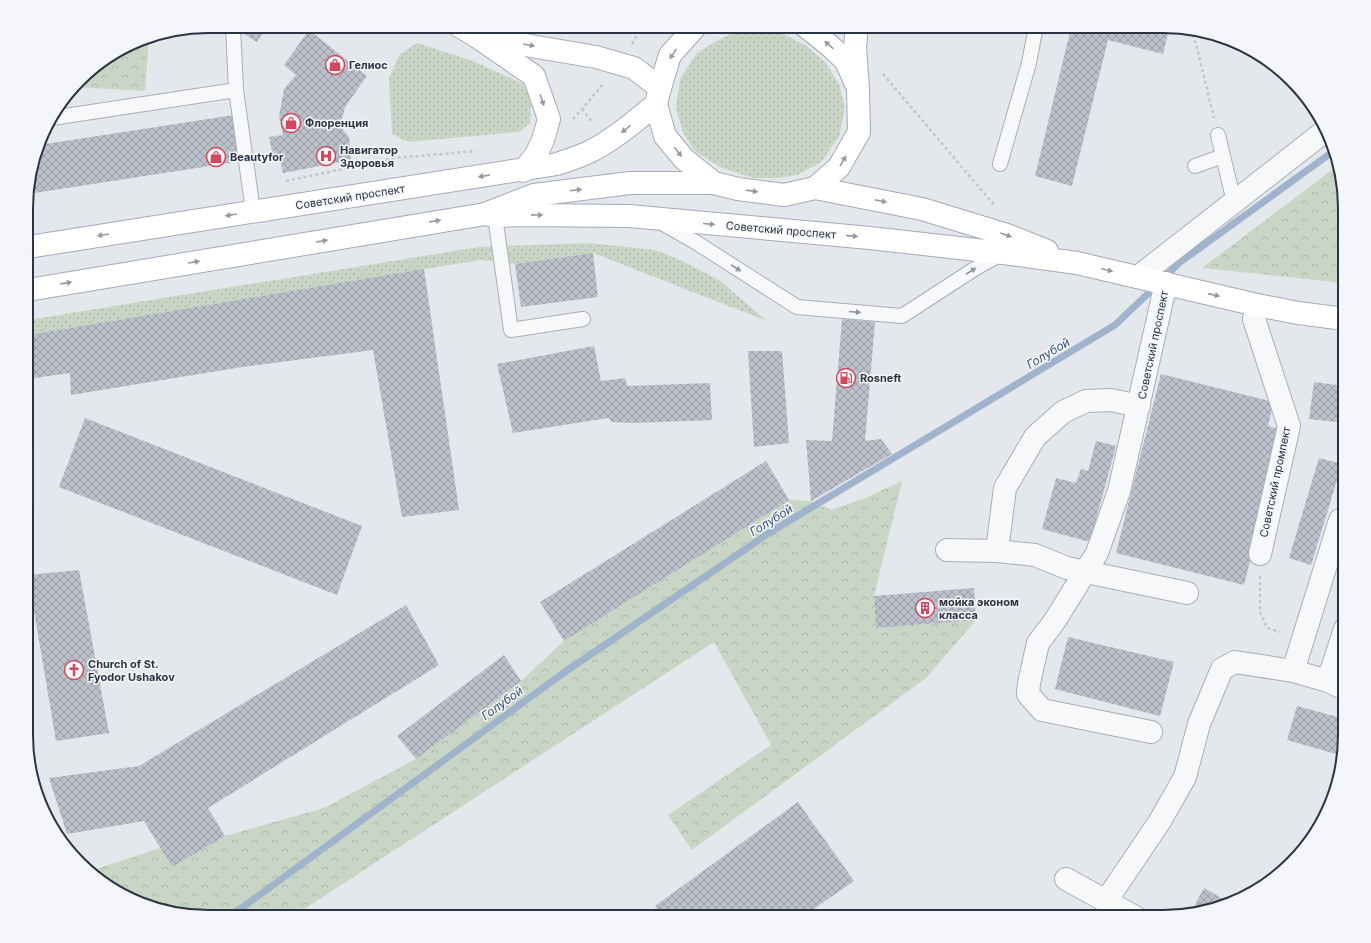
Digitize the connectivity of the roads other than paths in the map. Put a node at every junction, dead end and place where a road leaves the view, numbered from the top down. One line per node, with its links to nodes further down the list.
1 (233, 33): 9 (lane)
2 (471, 33): 17 (main road, one-way to 17)
3 (478, 33): 10 (main road, one-way to 10)
4 (690, 33): 10 (main road, one-way to 10)
5 (814, 33): 8 (main road, one-way to 5)
6 (856, 33): 8 (main road)
7 (1035, 33): 15 (lane)
8 (858, 88): 19 (main road, one-way to 8)
9 (236, 90): 11 (lane); 21 (lane)
10 (658, 96): 17 (main road, Советский проспект, one-way to 17); 18 (main road, one-way to 18)
11 (59, 117)
12 (1321, 134): 20 (street)
13 (1218, 135): 14 (lane)
14 (1223, 156): 16 (lane); 20 (lane)
15 (1000, 164)
16 (1194, 166)
17 (523, 170): 21 (main road, Советский проспект, one-way to 21)
18 (714, 183): 19 (main road, one-way to 19); 22 (main road, Советский проспект, one-way to 18)
19 (815, 188): 26 (main road, Советский проспект, one-way to 26)
20 (1234, 202): 27 (street)
21 (253, 211): 24 (main road, Советский проспект, one-way to 24)
22 (490, 215): 23 (main road, Советский проспект, one-way to 23); 28 (main road, Советский проспект, one-way to 22); 31 (lane)
23 (655, 219): 25 (main road, Советский проспект, one-way to 25); 25 (lane, one-way to 25)
24 (33, 245)
25 (1003, 254): 26 (main road, Советский проспект)
26 (1077, 263): 27 (main road, Советский проспект, one-way to 27)
27 (1158, 282): 29 (main road, Советский проспект, one-way to 29); 32 (street, Советский проспект)
28 (33, 289)
29 (1256, 312): 30 (main road, Советский проспект); 36 (street, Советский промпект)
30 (1338, 318)
31 (583, 319)
32 (1139, 406): 35 (street, Советский проспект); 37 (street, Советский проспект)
33 (1338, 526): 39 (street)
34 (947, 550): 35 (street)
35 (997, 551): 37 (street)
36 (1260, 554)
37 (1086, 572): 38 (street); 42 (street, Советский проспект)
38 (1187, 593)
39 (1293, 671): 41 (street); 44 (street)
40 (1338, 673): 41 (street)
41 (1336, 685)
42 (1151, 732)
43 (1066, 879): 44 (street)
44 (1106, 901): 45 (street)
45 (1122, 910)

